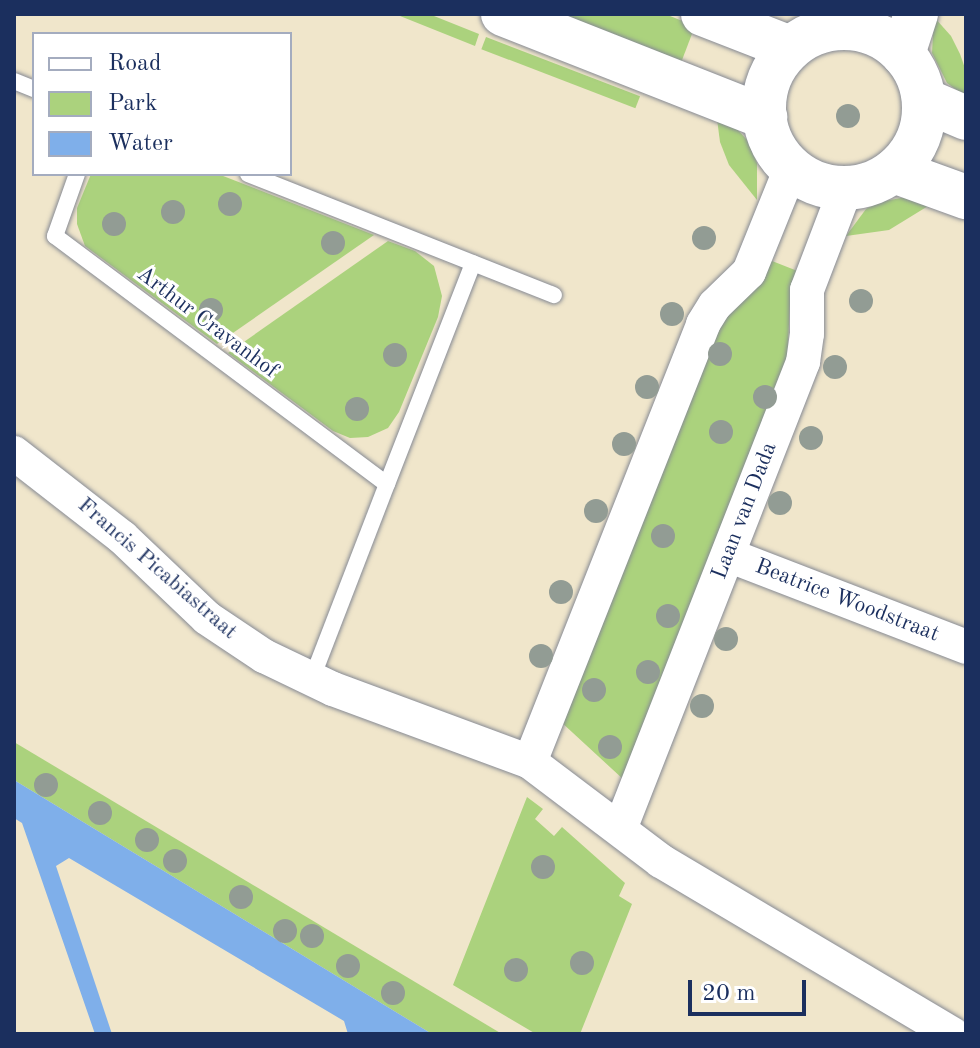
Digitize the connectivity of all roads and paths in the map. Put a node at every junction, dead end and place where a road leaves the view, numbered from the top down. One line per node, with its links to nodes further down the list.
1 (503, 14): 7 (street)
2 (703, 14): 5 (street)
3 (846, 21): 4 (street); 5 (street)
4 (910, 34): 6 (street)
5 (790, 48): 7 (street)
6 (924, 100): 8 (street); 10 (street)
7 (765, 117): 9 (street)
8 (966, 118)
9 (791, 168): 13 (street); 22 (street)
10 (894, 171): 13 (street); 14 (street)
11 (76, 176): 18 (lane, Arthur Cravanhof)
12 (253, 176): 15 (lane)
13 (846, 188): 19 (street, Laan van Dada)
14 (966, 197)
15 (473, 263): 16 (lane); 18 (lane)
16 (554, 295)
17 (14, 453): 21 (street, Francis Picabiastraat)
18 (387, 484): 21 (lane)
19 (728, 555): 20 (street, Beatrice Woodstraat); 23 (street, Laan van Dada)
20 (966, 647)
21 (311, 681): 22 (street, Francis Picabiastraat)
22 (530, 762): 23 (street, Francis Picabiastraat)
23 (620, 829): 24 (street, Francis Picabiastraat)
24 (952, 1034)

